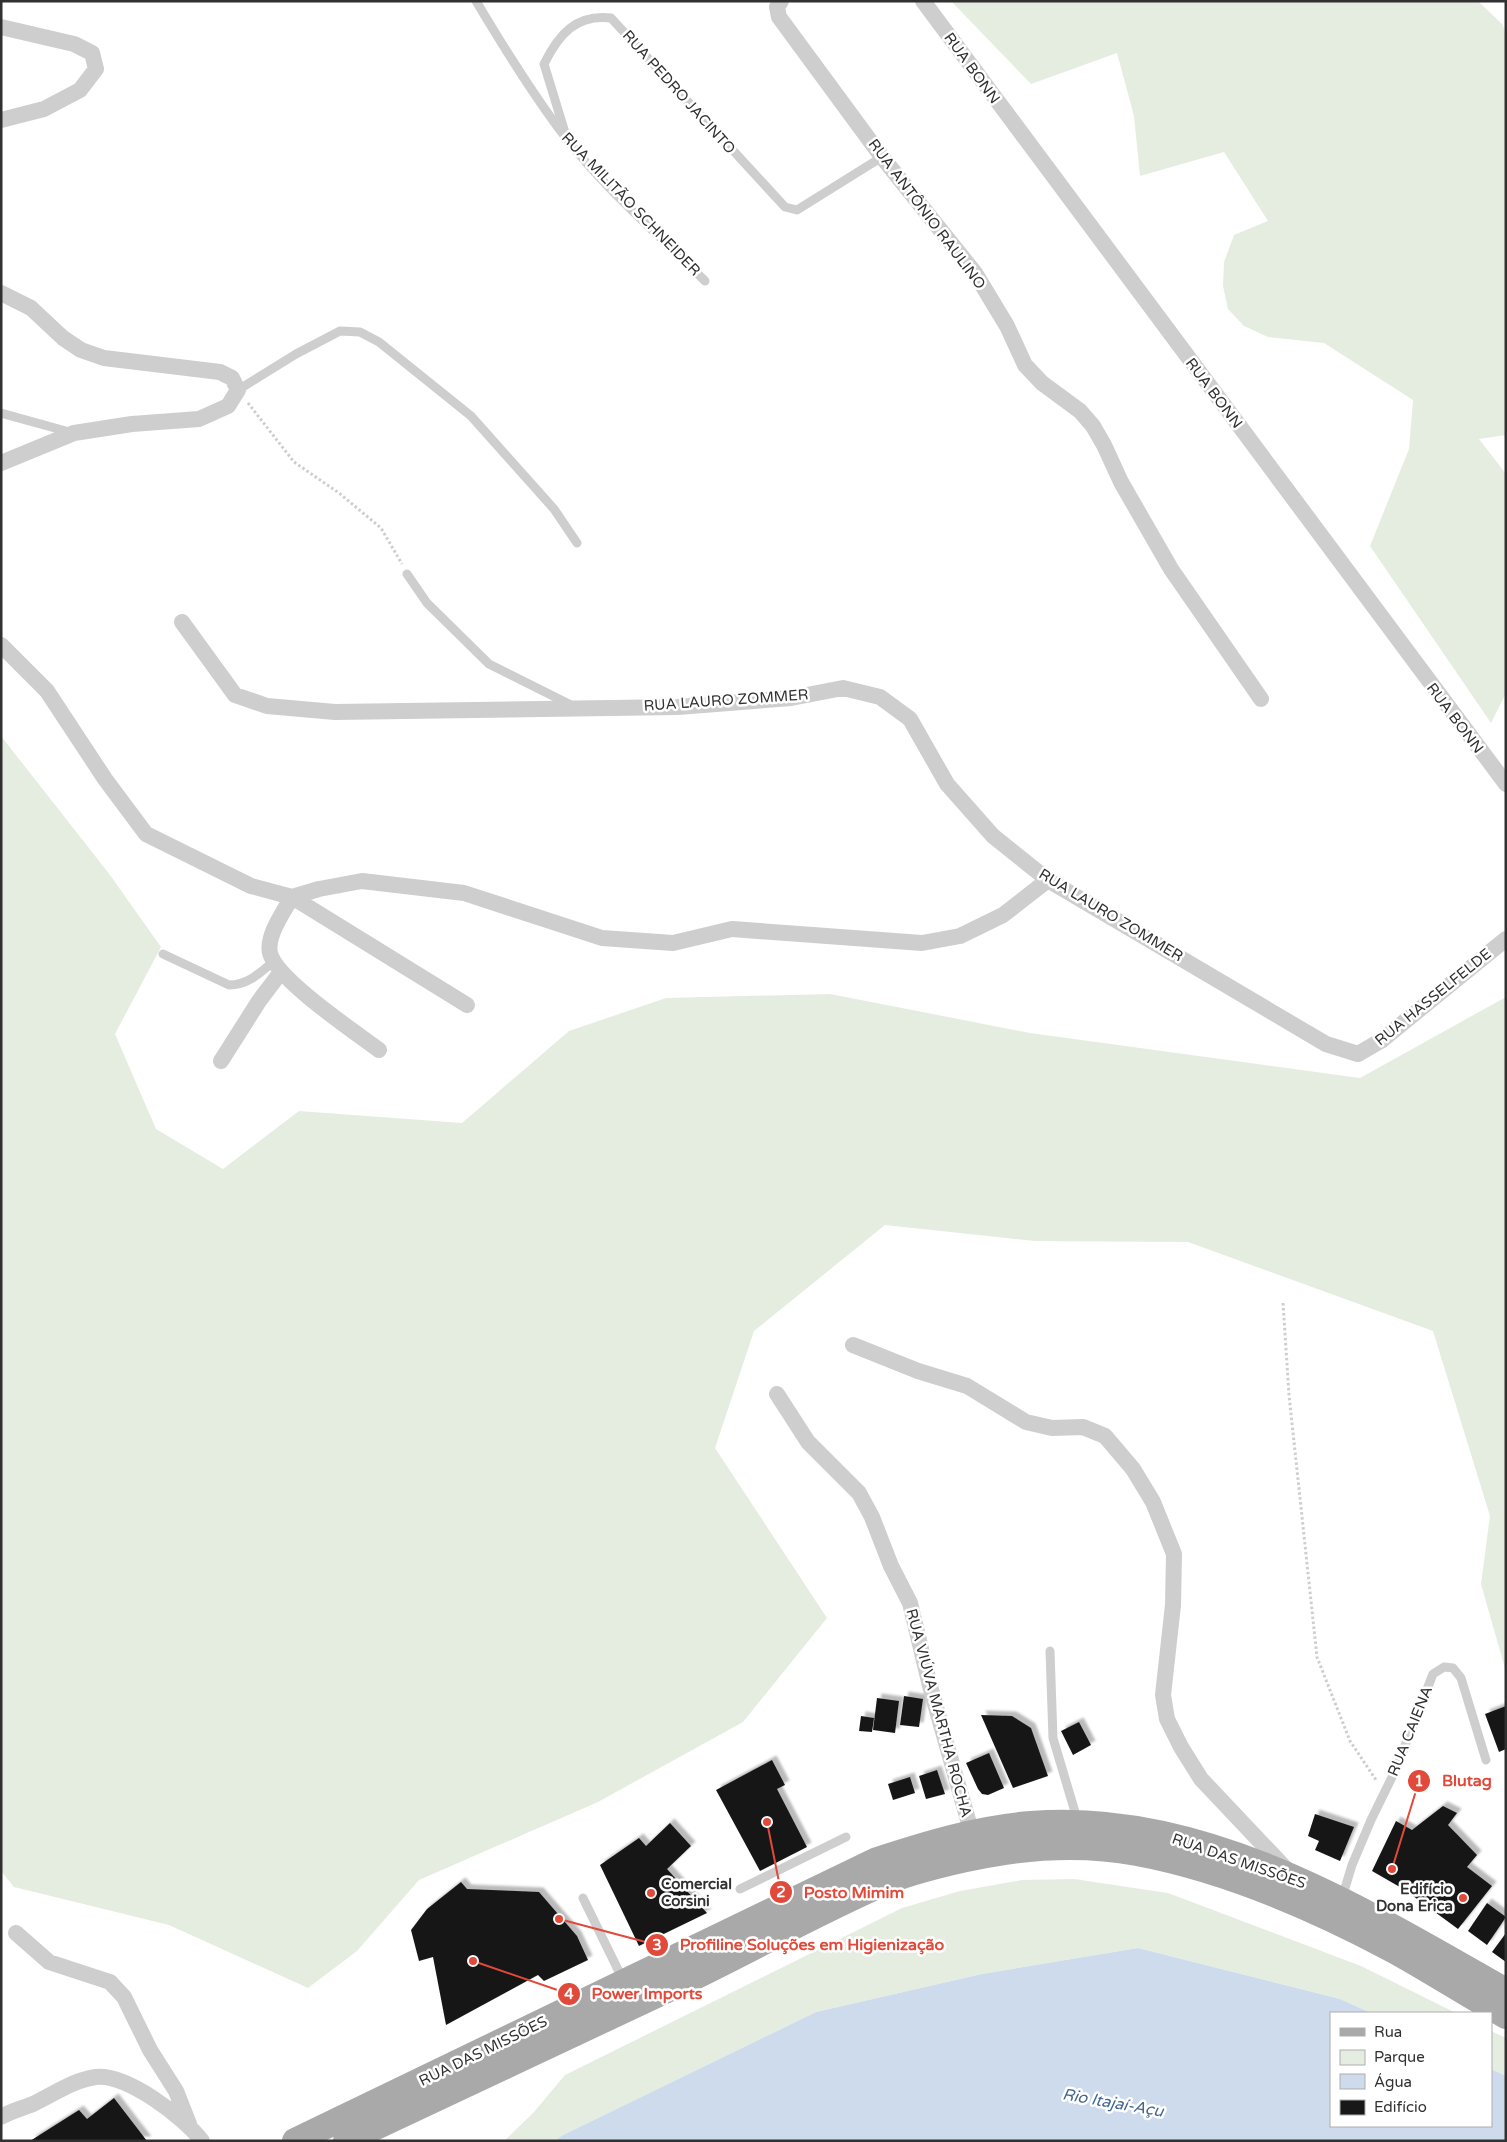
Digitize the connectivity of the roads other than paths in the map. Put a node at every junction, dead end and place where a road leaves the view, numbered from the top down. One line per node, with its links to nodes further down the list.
1 (476, 1): 6 (lane, RUA MILITÃO SCHNEIDER)
2 (781, 1): 7 (street, RUA ANTÔNIO RAULINO)
3 (923, 1): 20 (street, RUA BONN)
4 (1, 26): 5 (street)
5 (1, 120)
6 (567, 140): 7 (lane, RUA PEDRO JACINTO); 8 (lane, RUA MILITÃO SCHNEIDER)
7 (882, 157): 18 (street, RUA ANTÔNIO RAULINO)
8 (704, 281)
9 (1, 293): 10 (street)
10 (238, 390): 12 (street); 14 (lane)
11 (1, 414): 12 (lane)
12 (74, 433): 13 (street)
13 (1, 463)
14 (577, 543)
15 (408, 574): 19 (lane)
16 (182, 622): 19 (street, RUA LAURO ZOMMER)
17 (1, 645): 22 (street)
18 (1261, 699)
19 (575, 707): 21 (street, RUA LAURO ZOMMER)
20 (1506, 784)
21 (1048, 880): 22 (street); 28 (street, RUA LAURO ZOMMER)
22 (292, 897): 25 (street); 26 (street)
23 (1506, 939): 28 (street, RUA HASSELFELDE)
24 (163, 954): 25 (lane)
25 (278, 966): 27 (street); 29 (street)
26 (467, 1005)
27 (379, 1050)
28 (1358, 1054)
29 (221, 1060)
30 (853, 1344): 37 (street)
31 (777, 1394): 35 (street, RUA VIÚVA MARTHA ROCHA)
32 (1050, 1651): 34 (lane)
33 (1486, 1760): 40 (lane, RUA CAIENA)
34 (1078, 1823): 35 (main road, RUA DAS MISSÕES); 37 (main road, RUA DAS MISSÕES)
35 (972, 1834): 42 (main road, RUA DAS MISSÕES)
36 (846, 1838): 38 (lane)
37 (1296, 1880): 40 (main road, RUA DAS MISSÕES)
38 (740, 1889)
39 (583, 1898): 42 (lane)
40 (1341, 1899): 43 (main road, RUA DAS MISSÕES)
41 (16, 1933): 46 (street)
42 (624, 1983): 48 (main road, RUA DAS MISSÕES)
43 (1506, 1991)
44 (1506, 2016): 49 (main road, RUA DAS MISSÕES)
45 (3, 2112): 46 (street)
46 (189, 2124): 47 (street)
47 (202, 2141)
48 (295, 2141)
49 (346, 2141)

